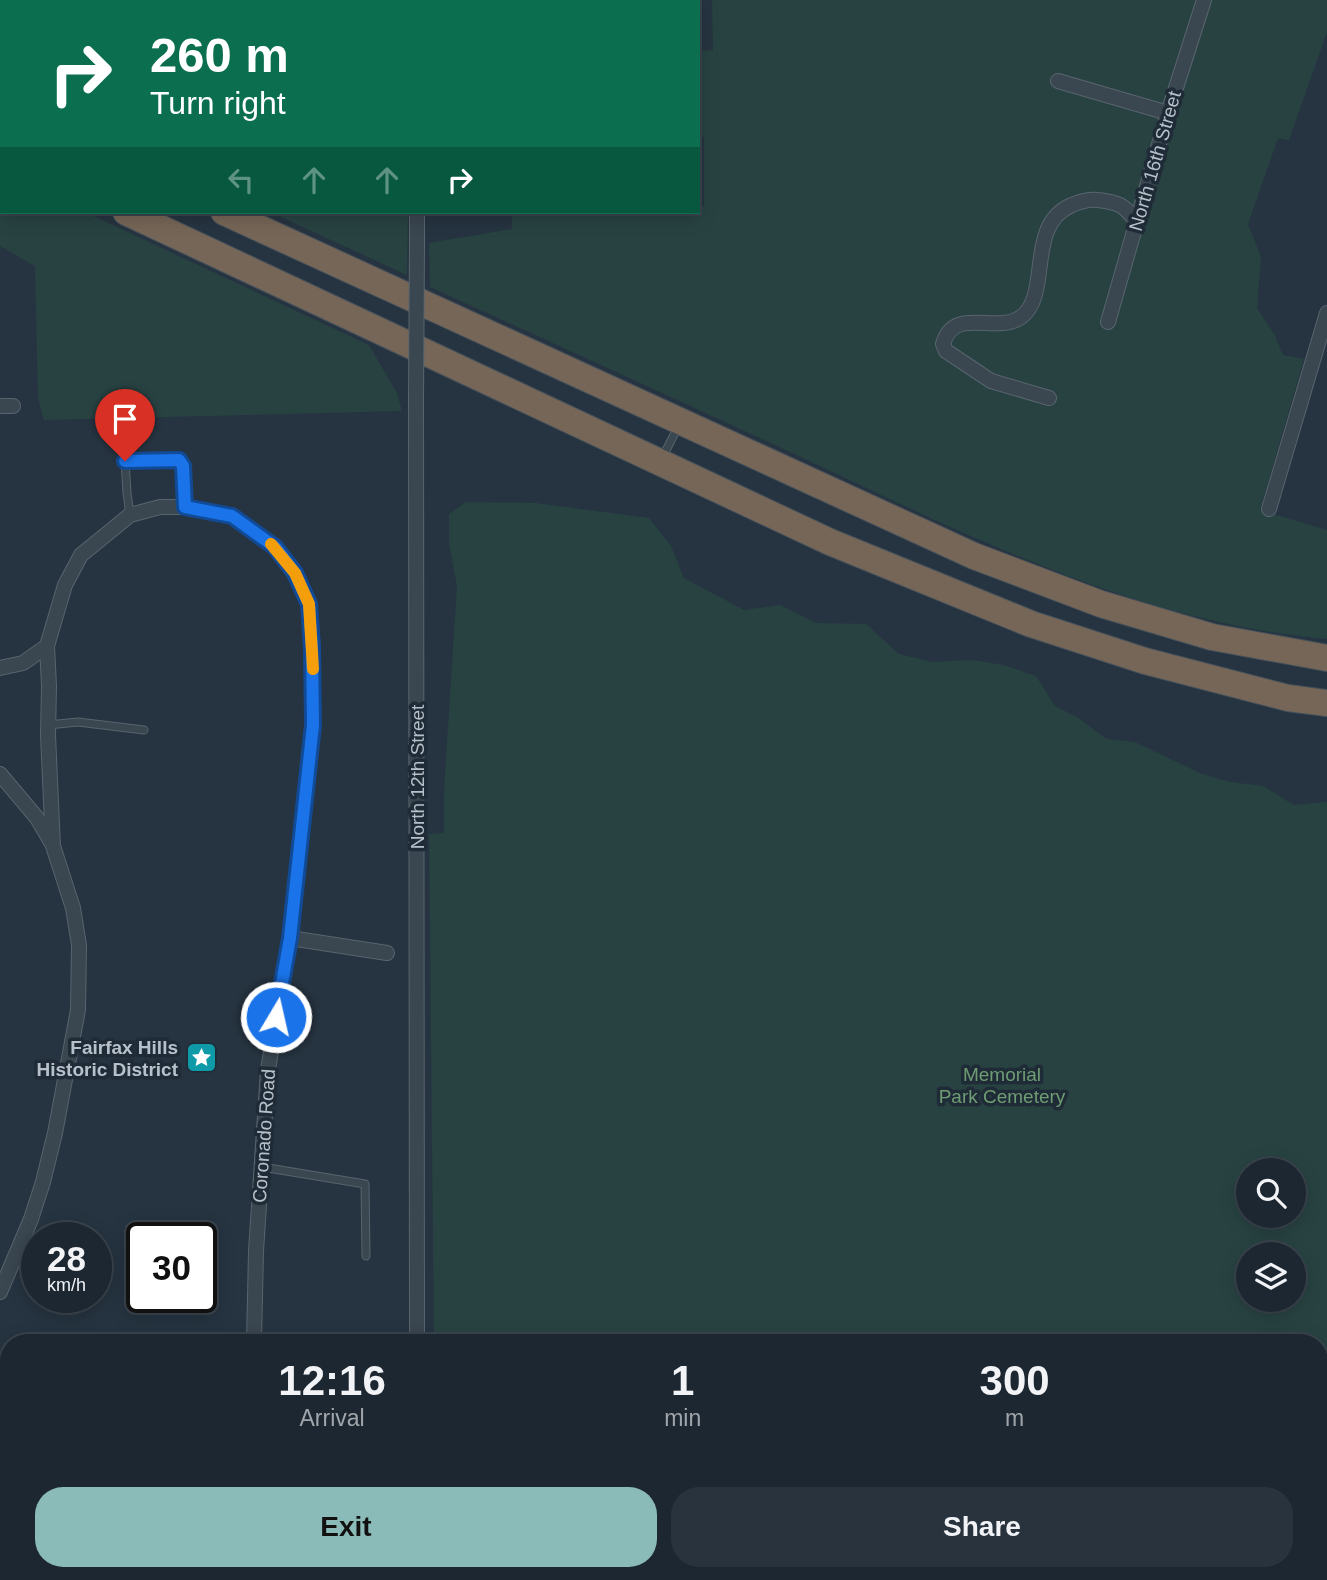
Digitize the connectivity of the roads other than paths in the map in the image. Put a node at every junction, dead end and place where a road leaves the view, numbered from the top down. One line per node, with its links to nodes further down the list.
1 (1204, 0): 3 (street, North 16th Street)
2 (1058, 81): 3 (street)
3 (1168, 113): 7 (street, North 16th Street)
4 (130, 214): 12 (highway)
5 (228, 214): 11 (highway)
6 (417, 214): 30 (street, North 12th Street, bridge)
7 (1137, 222): 9 (street, North 16th Street); 10 (street)
8 (1327, 313): 14 (street)
9 (1108, 322)
10 (1049, 398)
11 (681, 421): 12 (lane); 17 (highway)
12 (660, 462): 19 (highway)
13 (185, 507): 15 (street, Coronado Road); 15 (lane); 24 (street, Coronado Road)
14 (1269, 509)
15 (130, 514): 16 (street, Coronado Road)
16 (47, 646): 18 (street); 20 (street, Coronado Road)
17 (1327, 658)
18 (0, 668)
19 (1327, 703)
20 (48, 725): 21 (lane); 23 (street, Coronado Road)
21 (144, 730)
22 (0, 774): 23 (street)
23 (53, 846): 28 (street)
24 (290, 938): 25 (street); 26 (street, Coronado Road)
25 (387, 953)
26 (261, 1167): 27 (lane); 29 (street, Coronado Road)
27 (366, 1256)
28 (0, 1292)
29 (254, 1334)
30 (417, 1334)

